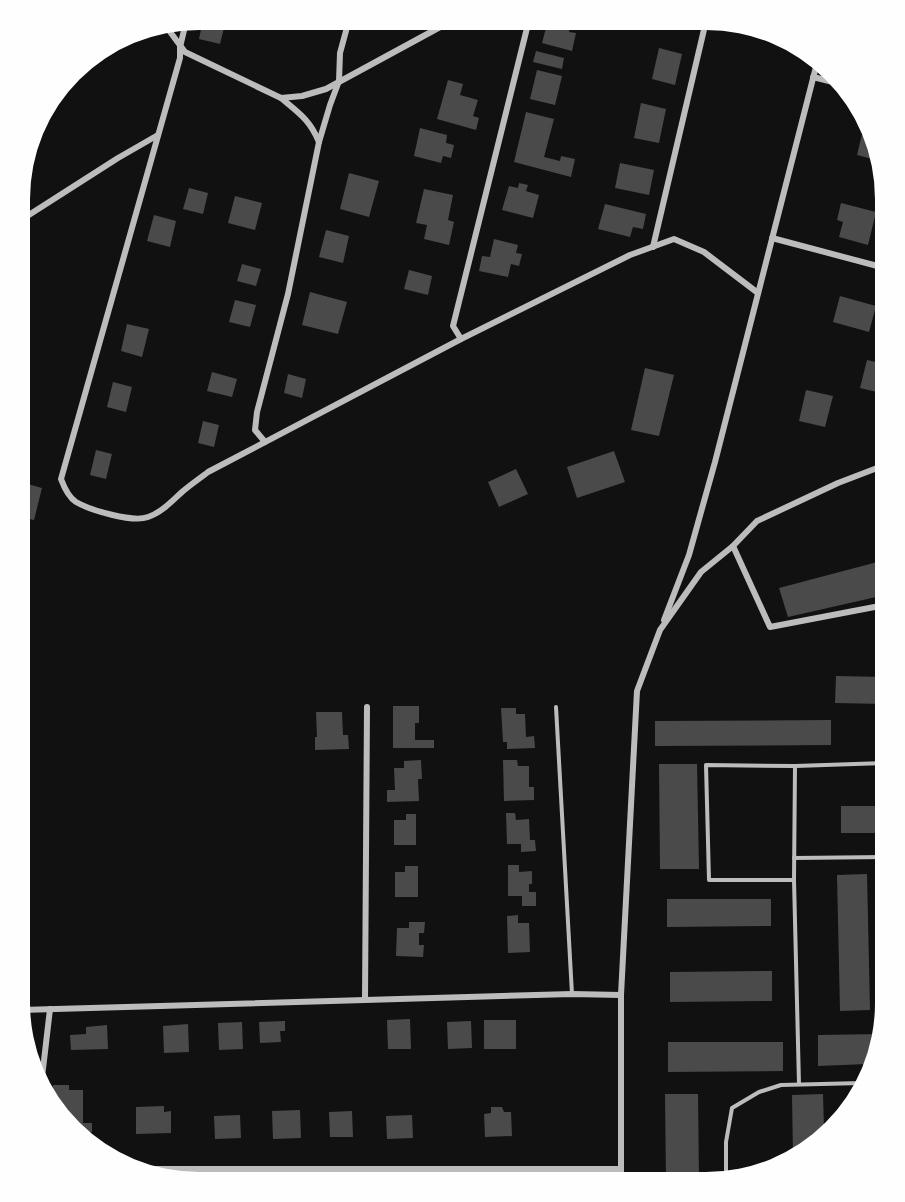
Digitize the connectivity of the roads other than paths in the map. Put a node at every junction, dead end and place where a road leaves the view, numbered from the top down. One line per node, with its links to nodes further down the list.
1 (346, 30): 11 (street)
2 (434, 30): 11 (street)
3 (527, 30): 20 (street)
4 (704, 30): 17 (street)
5 (184, 31): 7 (street)
6 (171, 32): 7 (street)
7 (180, 47): 12 (street); 13 (street)
8 (815, 70): 9 (street)
9 (813, 77): 10 (street); 16 (street)
10 (827, 80)
11 (339, 81): 12 (street); 14 (street)
12 (281, 98): 14 (street)
13 (158, 135): 15 (street); 21 (street)
14 (319, 142): 21 (street)
15 (30, 214)
16 (772, 238): 18 (street); 19 (street)
17 (654, 247): 19 (street); 20 (street)
18 (875, 265)
19 (758, 293): 25 (street)
20 (461, 339): 21 (street)
21 (265, 442)
22 (875, 469): 23 (street)
23 (733, 546): 24 (street); 25 (street)
24 (875, 607)
25 (660, 630): 34 (street)
26 (367, 707): 35 (street)
27 (556, 707): 33 (lane)
28 (875, 763): 29 (lane)
29 (795, 766): 31 (lane); 32 (lane)
30 (875, 857): 31 (lane)
31 (794, 858): 32 (lane)
32 (794, 880): 40 (lane)
33 (572, 994): 34 (street); 35 (street)
34 (621, 995): 42 (street)
35 (365, 1000): 36 (street)
36 (50, 1009): 37 (street); 38 (street)
37 (30, 1010)
38 (43, 1068)
39 (855, 1083): 40 (lane)
40 (800, 1084): 43 (lane)
41 (168, 1169): 42 (street)
42 (621, 1169)
43 (726, 1171)

